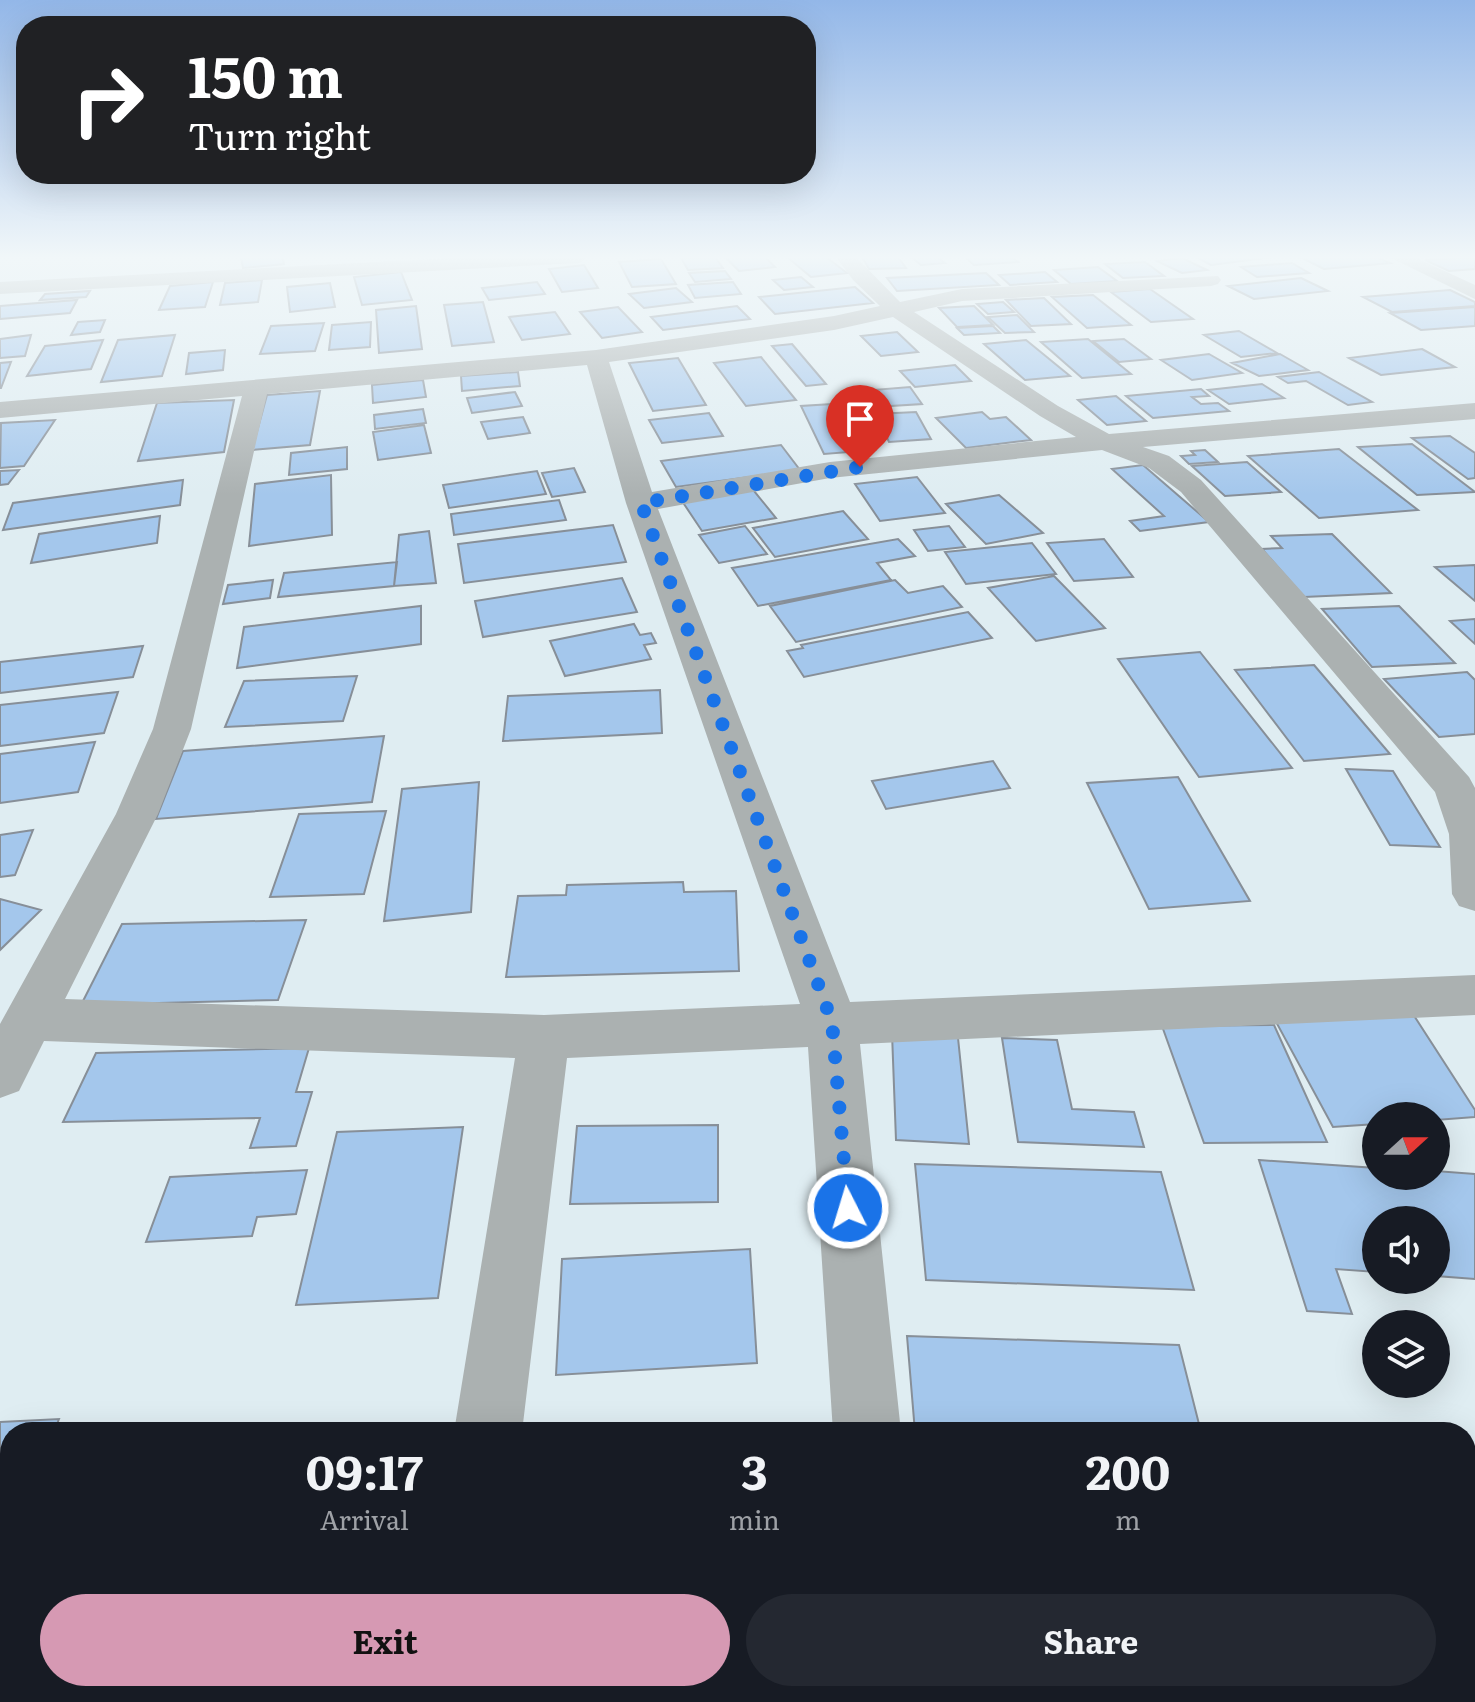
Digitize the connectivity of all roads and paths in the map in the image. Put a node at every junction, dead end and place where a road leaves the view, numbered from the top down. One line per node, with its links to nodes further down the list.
1 (740, 336): 3 (street)
2 (937, 336): 7 (street)
3 (596, 357): 4 (street); 8 (street)
4 (257, 385): 5 (street); 12 (street)
5 (0, 410)
6 (1475, 411): 7 (street)
7 (1105, 442): 8 (street); 9 (street)
8 (641, 503): 13 (street)
9 (1465, 786): 10 (street)
10 (1475, 894)
11 (1475, 995): 13 (street)
12 (30, 1019): 14 (street); 15 (street)
13 (832, 1022): 14 (street); 17 (street)
14 (544, 1037): 16 (street)
15 (0, 1075)
16 (489, 1422)
17 (859, 1422)

